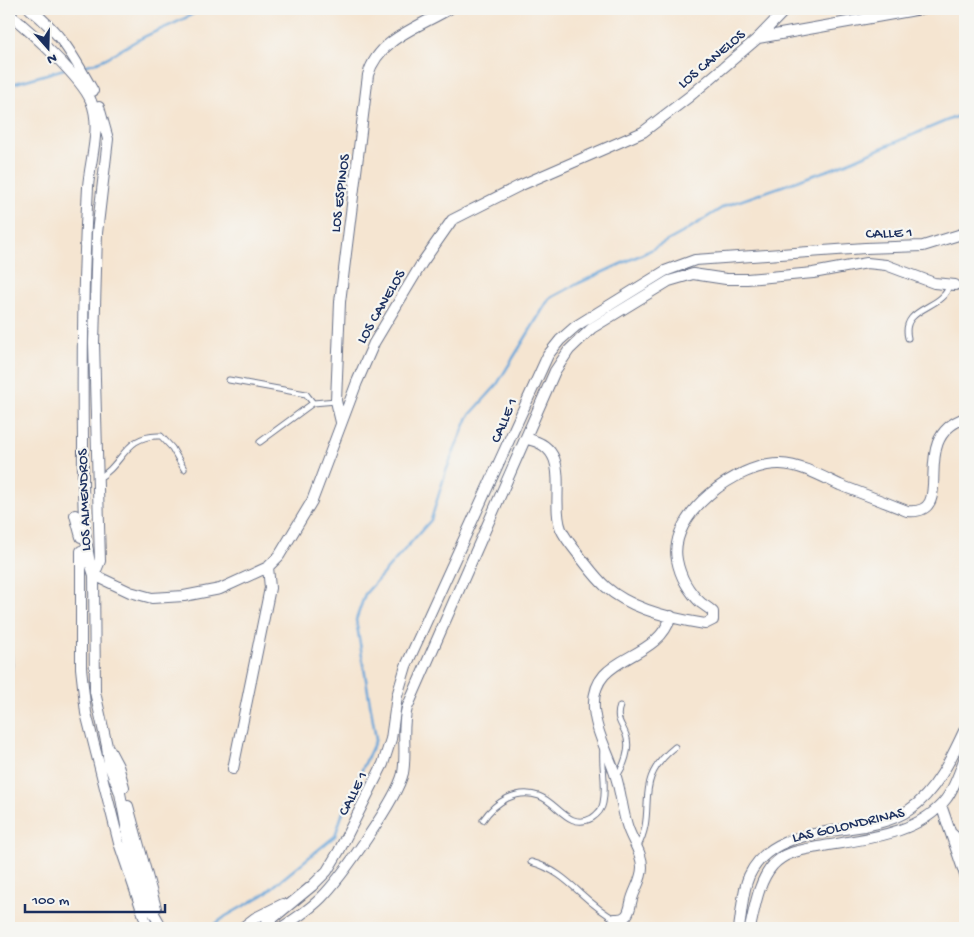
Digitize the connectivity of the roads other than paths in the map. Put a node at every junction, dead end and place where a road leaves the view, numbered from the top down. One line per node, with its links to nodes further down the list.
1 (30, 9): 7 (street, LOS ALMENDROS)
2 (449, 9): 12 (street, LOS ESPINOS)
3 (786, 9): 6 (street, LOS CANELOS)
4 (921, 9): 6 (street)
5 (9, 14): 7 (street, LOS ALMENDROS)
6 (758, 38): 17 (street, LOS CANELOS)
7 (96, 106): 14 (street, LOS ALMENDROS); 15 (street, LOS ALMENDROS)
8 (965, 233): 40 (street, CALLE 1)
9 (957, 285): 10 (lane); 18 (street)
10 (908, 338)
11 (230, 380): 13 (lane)
12 (336, 402): 13 (lane); 17 (street, LOS ESPINOS)
13 (313, 403): 19 (lane)
14 (95, 409): 15 (street); 21 (street, LOS ALMENDROS)
15 (83, 412): 24 (street, LOS ALMENDROS)
16 (965, 418): 25 (street)
17 (342, 423): 23 (street, LOS CANELOS)
18 (527, 439): 25 (street); 46 (street)
19 (260, 442)
20 (184, 469): 21 (lane)
21 (97, 479): 24 (street, LOS ALMENDROS)
22 (76, 515): 42 (street)
23 (268, 567): 24 (street, LOS CANELOS); 31 (street)
24 (94, 575): 43 (street)
25 (671, 616): 28 (street)
26 (620, 706): 32 (lane)
27 (965, 729): 47 (street)
28 (603, 743): 32 (street); 34 (lane)
29 (675, 747): 37 (lane)
30 (965, 757): 33 (street, LAS GOLONDRINAS)
31 (233, 769)
32 (616, 777): 37 (street)
33 (941, 805): 35 (street); 48 (street, LAS GOLONDRINAS)
34 (482, 820)
35 (951, 833): 36 (street); 39 (street)
36 (965, 846)
37 (637, 848): 41 (street)
38 (531, 862): 41 (lane)
39 (965, 875)
40 (295, 898): 44 (street, CALLE 1); 45 (street, CALLE 1)
41 (615, 919)
42 (148, 928)
43 (162, 928)
44 (242, 928)
45 (261, 928)
46 (281, 928)
47 (738, 928)
48 (750, 928)

